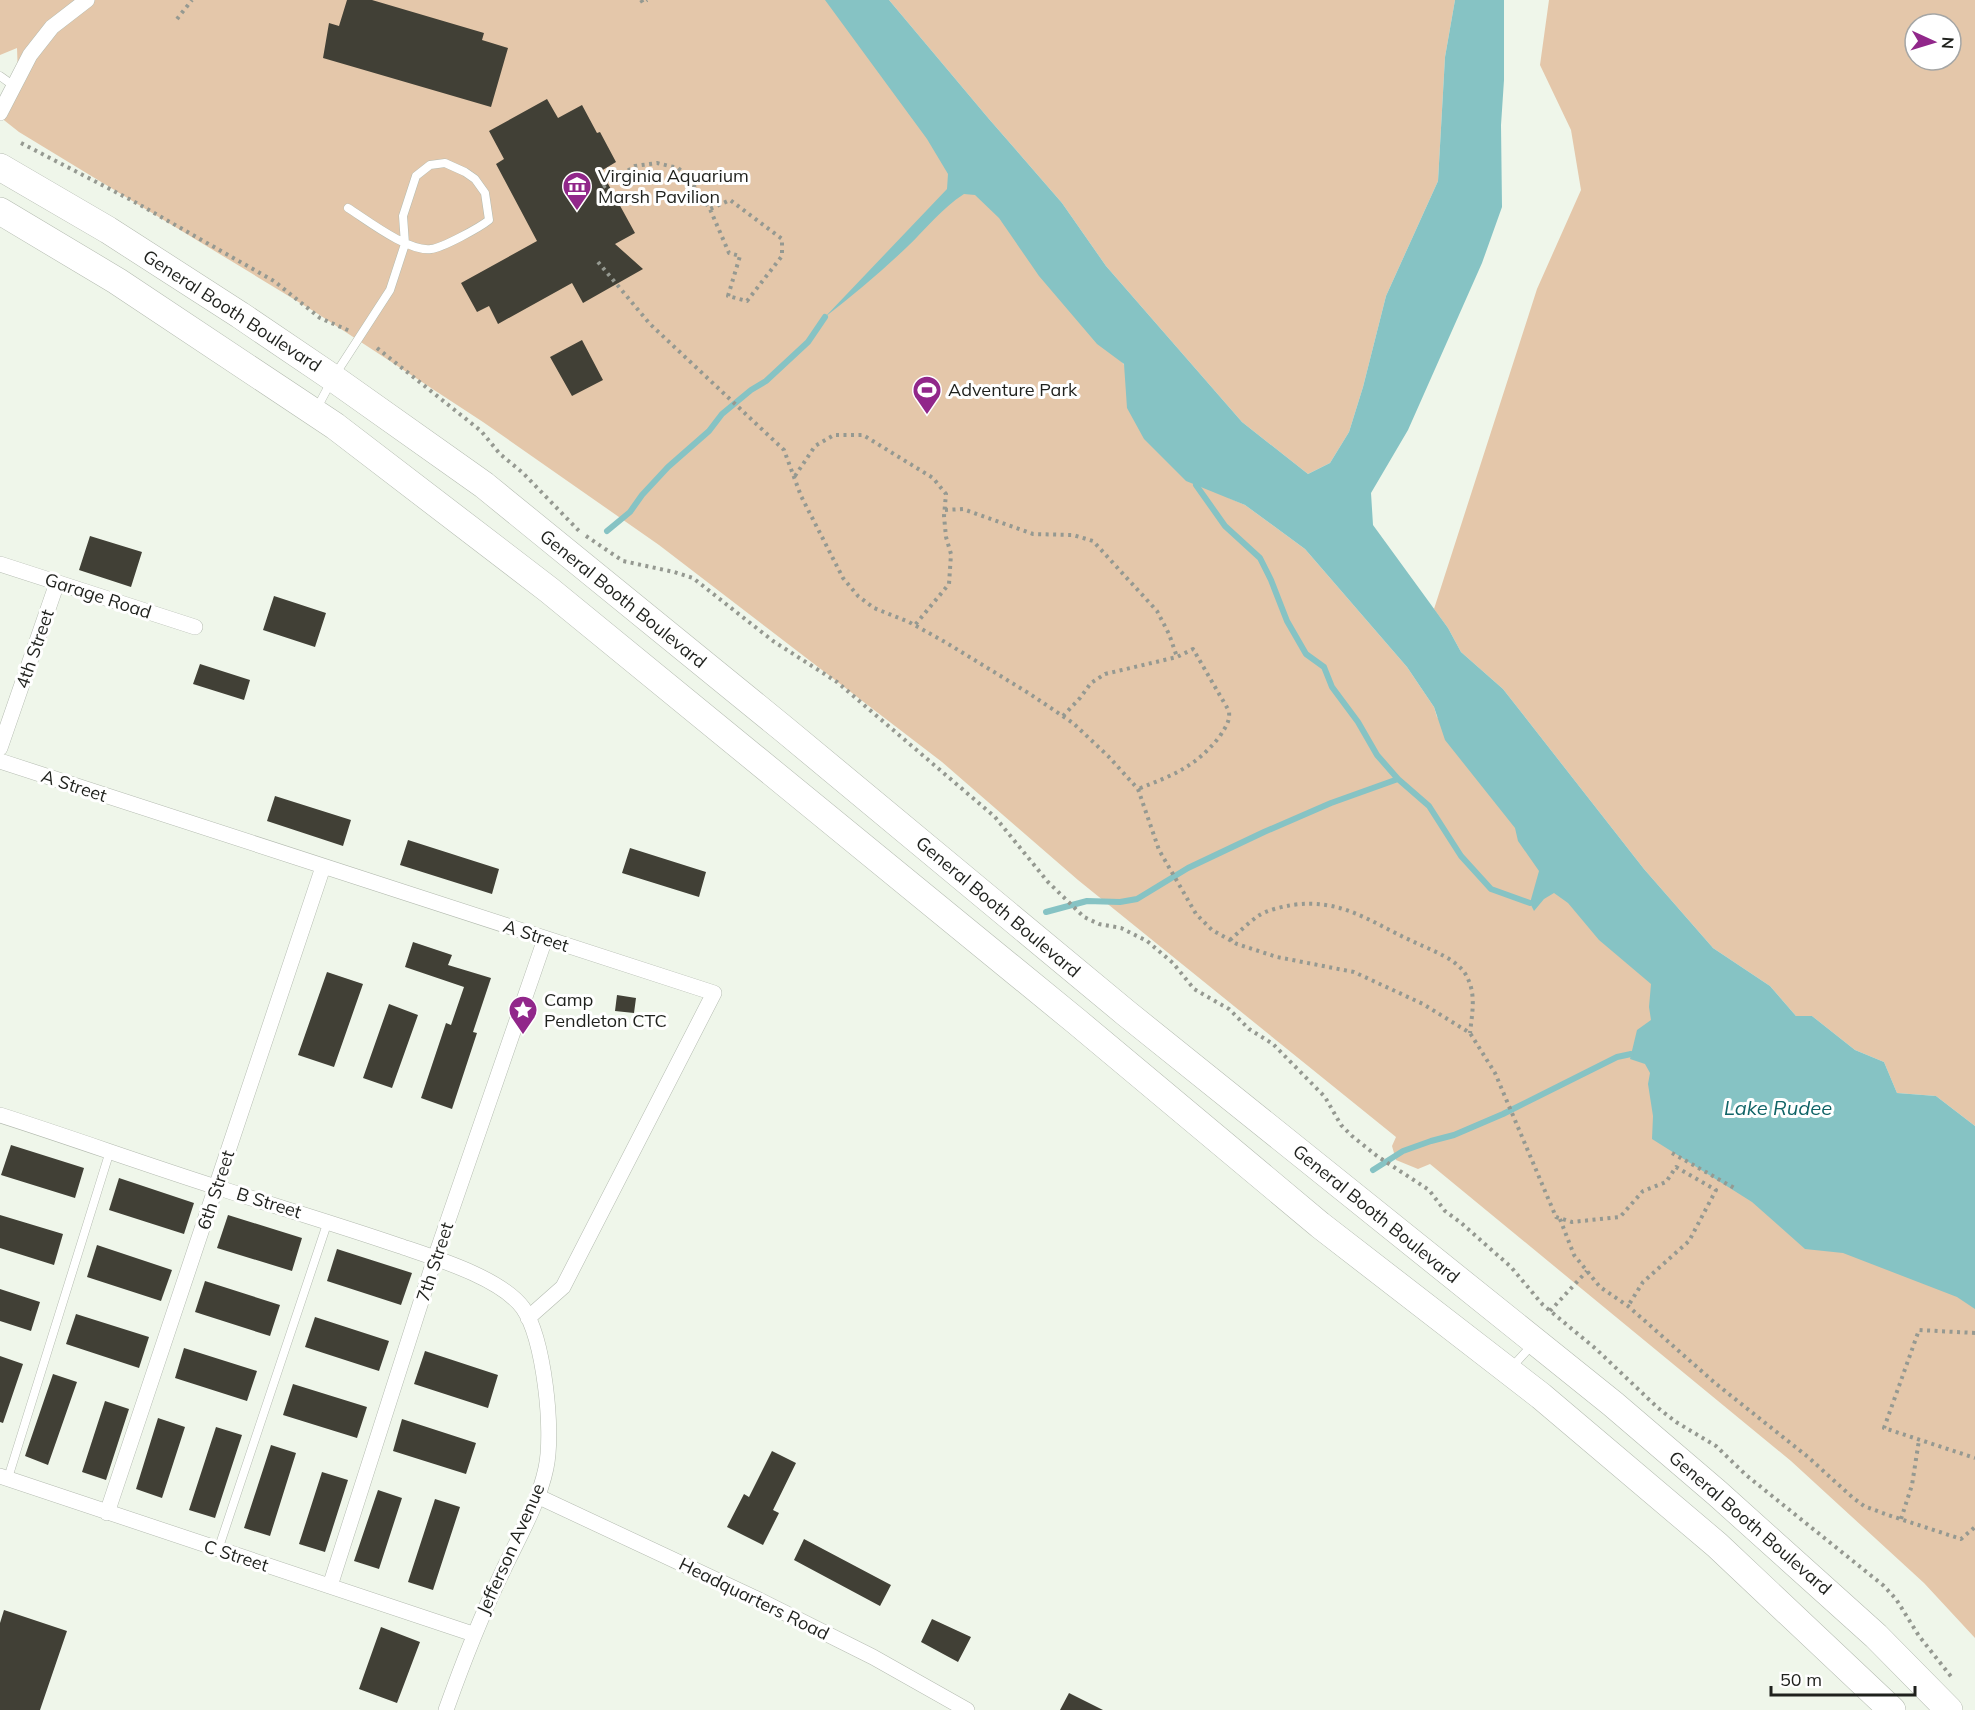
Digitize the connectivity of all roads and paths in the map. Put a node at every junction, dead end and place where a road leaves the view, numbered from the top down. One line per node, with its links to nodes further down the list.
1 (87, 0): 7 (street)
2 (192, 0): 5 (path)
3 (641, 0): 4 (path)
4 (647, 0)
5 (177, 20)
6 (0, 76): 7 (lane)
7 (14, 86): 8 (street)
8 (0, 113)
9 (21, 143): 17 (path)
10 (0, 167): 19 (highway, General Booth Boulevard)
11 (603, 187): 13 (path)
12 (348, 208): 15 (lane)
13 (710, 209): 13 (path)
14 (0, 211): 20 (highway, General Booth Boulevard)
15 (405, 244): 15 (lane); 19 (lane)
16 (598, 262): 21 (path)
17 (351, 332)
18 (377, 348): 46 (path)
19 (333, 378): 20 (lane); 49 (highway, General Booth Boulevard)
20 (314, 412): 50 (highway, General Booth Boulevard)
21 (795, 476): 22 (path); 25 (path)
22 (945, 510): 25 (path); 27 (path)
23 (0, 564): 24 (street, Garage Road)
24 (57, 583): 26 (street, Garage Road); 29 (street, 4th Street)
25 (915, 625): 28 (path)
26 (195, 627)
27 (1177, 657): 28 (path); 31 (path)
28 (1063, 716): 31 (path)
29 (0, 748)
30 (0, 761): 32 (street, A Street)
31 (1138, 789): 34 (path)
32 (323, 867): 33 (street, A Street); 39 (street, 6th Street)
33 (545, 939): 43 (street, 7th Street); 47 (street, A Street)
34 (1230, 940): 35 (path); 35 (path)
35 (1470, 1033): 41 (path)
36 (1, 1119): 37 (street, B Street)
37 (110, 1151): 39 (street, B Street); 53 (lane)
38 (1672, 1153): 40 (path)
39 (217, 1187): 42 (street, B Street); 55 (street, 6th Street)
40 (1736, 1189)
41 (1558, 1218): 44 (path); 45 (path)
42 (328, 1221): 43 (street, B Street); 58 (lane)
43 (435, 1258): 47 (street, Jefferson Avenue); 59 (street, 7th Street)
44 (1587, 1271): 45 (path); 46 (path)
45 (1628, 1306): 56 (path)
46 (1550, 1311): 61 (path)
47 (528, 1318): 54 (street, Jefferson Avenue)
48 (1975, 1333): 51 (path)
49 (1535, 1342): 50 (lane); 65 (highway, General Booth Boulevard)
50 (1509, 1371): 64 (highway, General Booth Boulevard)
51 (1919, 1440): 52 (path); 56 (path)
52 (1975, 1458)
53 (4, 1477): 55 (street, C Street)
54 (537, 1496): 60 (street, Jefferson Avenue); 63 (street, Headquarters Road)
55 (107, 1513): 58 (street, C Street)
56 (1901, 1519): 57 (path)
57 (1975, 1527)
58 (218, 1550): 59 (street, C Street)
59 (330, 1587): 60 (street, C Street)
60 (473, 1634): 62 (street, Jefferson Avenue)
61 (1955, 1682)
62 (446, 1710)
63 (967, 1710)
64 (1892, 1710)
65 (1949, 1710)

